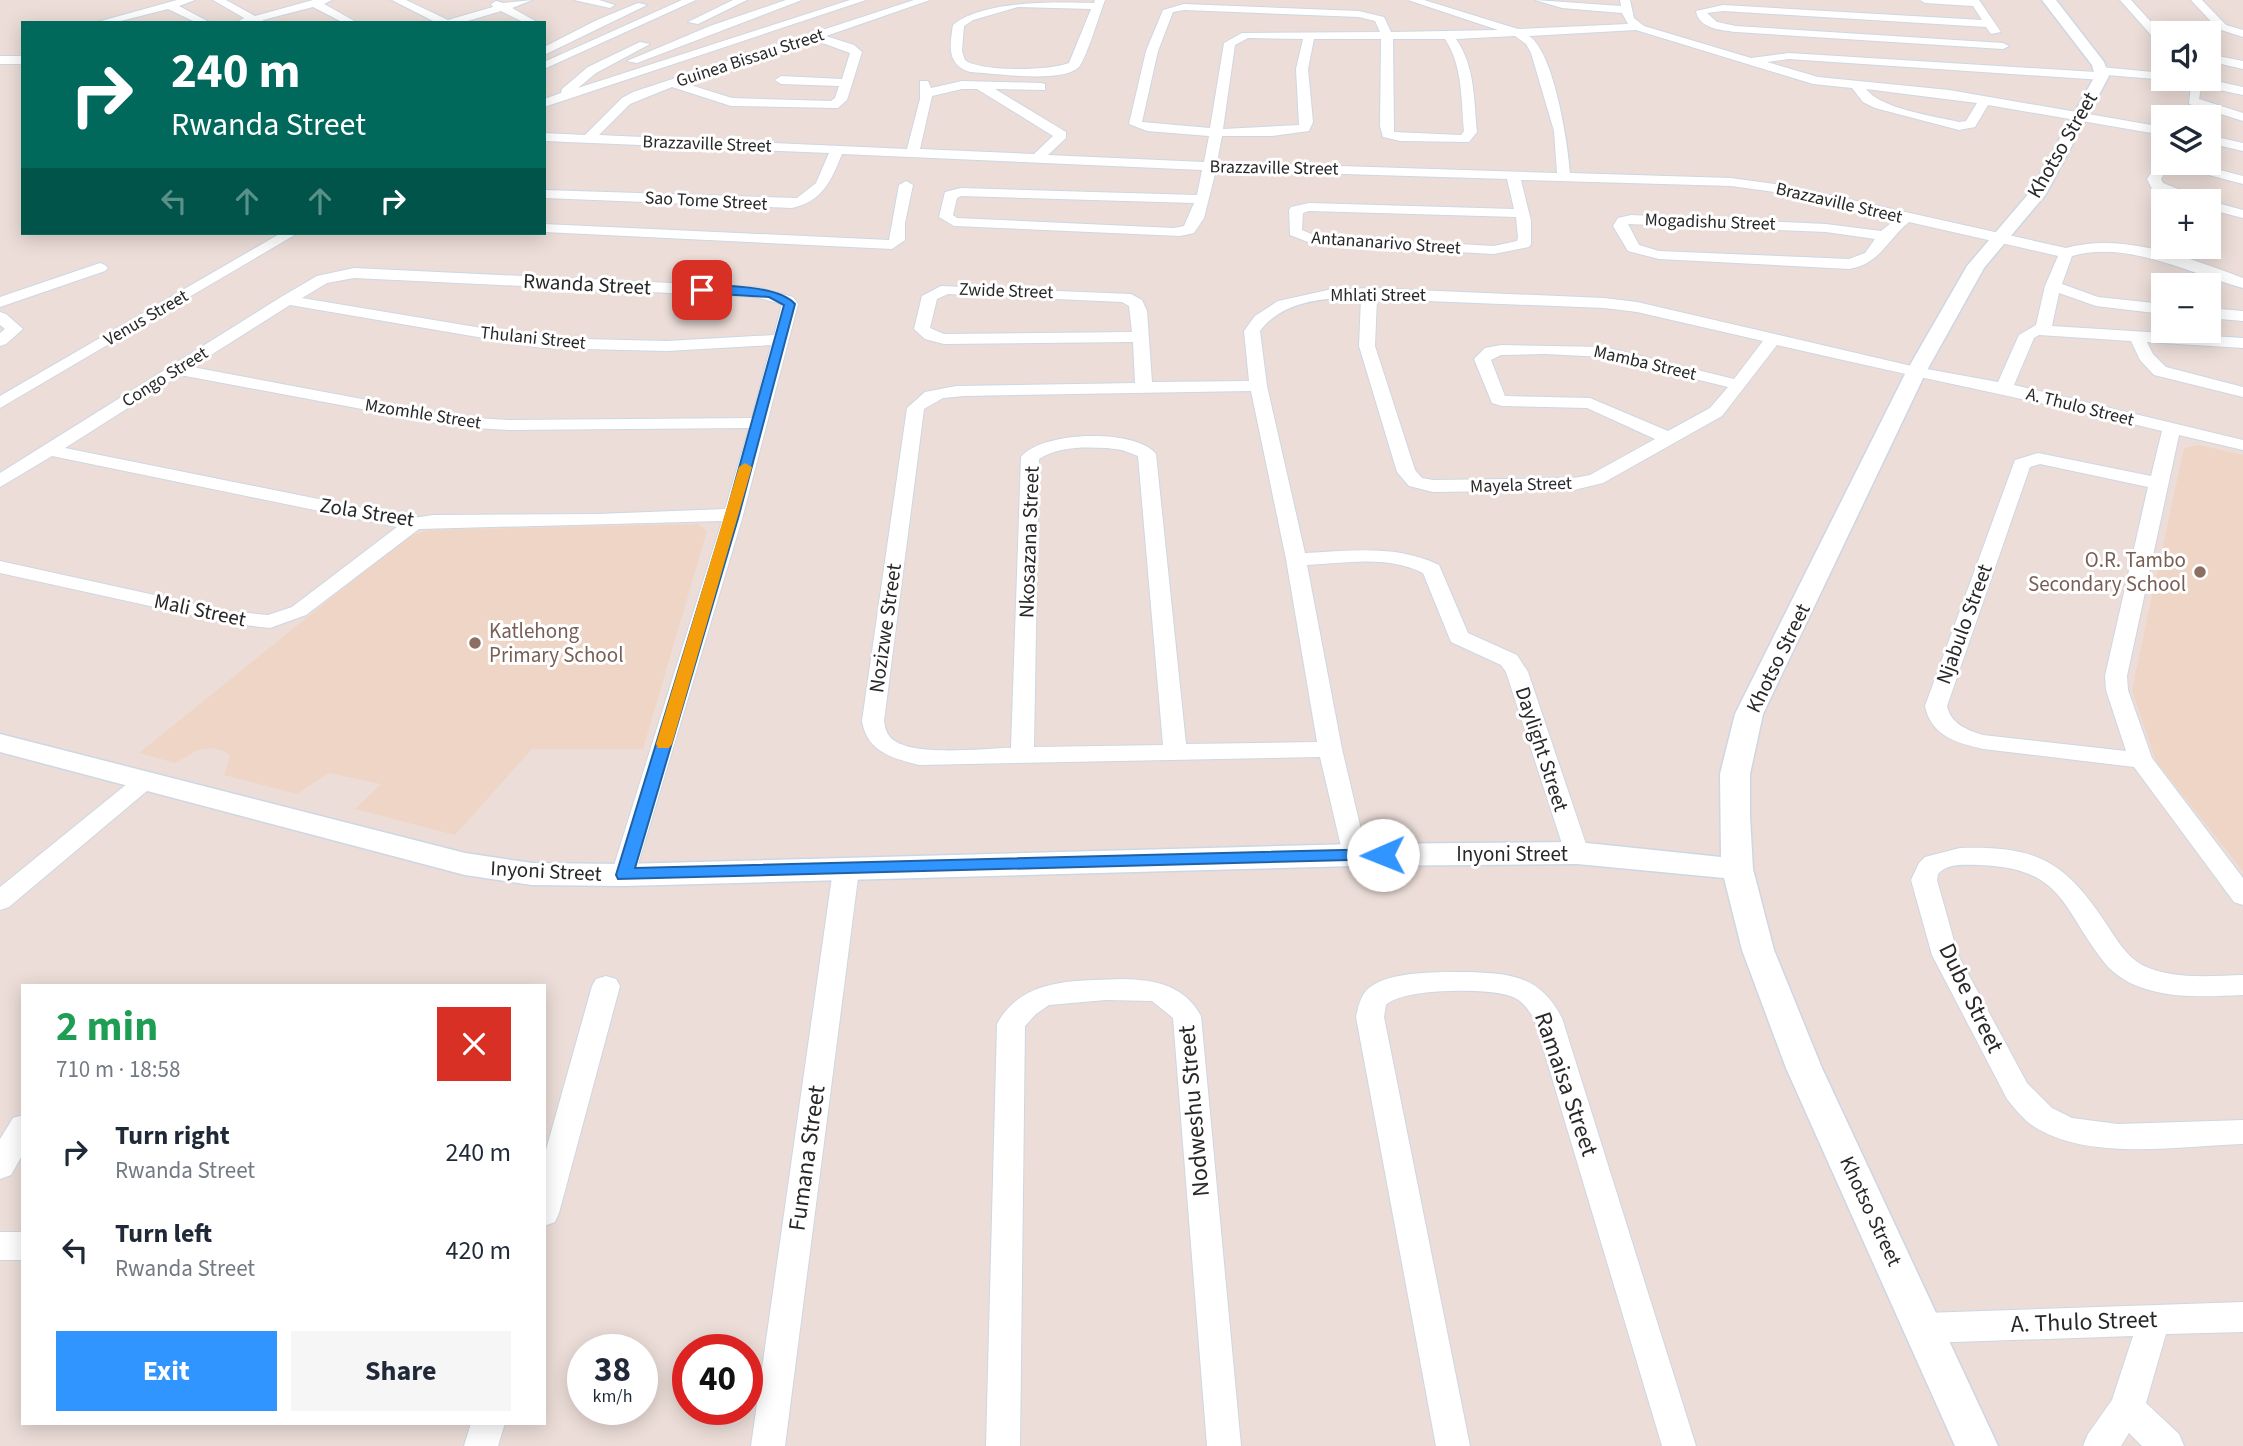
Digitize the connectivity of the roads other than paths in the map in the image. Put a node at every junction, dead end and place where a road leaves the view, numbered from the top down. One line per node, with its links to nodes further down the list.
1 (131, 0): 28 (street)
2 (190, 0): 25 (street)
3 (218, 0): 32 (street)
4 (327, 0): 23 (street)
5 (397, 0): 34 (street)
6 (486, 0): 27 (street)
7 (527, 0): 27 (street)
8 (579, 0): 22 (street)
9 (655, 0): 29 (street)
10 (691, 0): 53 (street)
11 (743, 0): 60 (street)
12 (797, 0): 60 (street)
13 (861, 0): 67 (street)
14 (925, 0): 44 (street, Guinea Bissau Street)
15 (1413, 0): 40 (street)
16 (1540, 0): 26 (street)
17 (1925, 0): 21 (street)
18 (2049, 0): 55 (street, Khotso Street)
19 (2125, 0): 39 (street)
20 (2196, 0): 41 (street)
21 (1975, 1): 37 (street)
22 (613, 2): 29 (street)
23 (314, 3): 32 (street); 33 (street)
24 (1099, 3): 24 (street)
25 (169, 5): 28 (street); 31 (street)
26 (1625, 5): 38 (street)
27 (503, 7): 35 (street); 36 (street)
28 (149, 10): 30 (street)
29 (618, 16): 47 (street)
30 (108, 21)
31 (201, 21)
32 (257, 21)
33 (349, 21)
34 (443, 21)
35 (454, 21)
36 (530, 21)
37 (1989, 24): 46 (street); 46 (street)
38 (1637, 27): 40 (street); 51 (street)
39 (2151, 29)
40 (1518, 33): 43 (street); 83 (street)
41 (2243, 34)
42 (1309, 35): 45 (street); 73 (street); 73 (street)
43 (1448, 36): 45 (street); 45 (street)
44 (815, 37): 58 (street, Guinea Bissau Street); 59 (street)
45 (1387, 37): 73 (street)
46 (2003, 46): 54 (street)
47 (546, 50)
48 (0, 60): 49 (street)
49 (21, 60)
50 (2221, 60): 52 (street)
51 (1748, 61): 54 (street); 62 (street)
52 (2241, 64)
53 (546, 65)
54 (2020, 70): 55 (street)
55 (2102, 73): 56 (street); 70 (street, Khotso Street)
56 (2151, 76)
57 (781, 80): 59 (street)
58 (671, 83): 59 (street); 75 (street, Guinea Bissau Street)
59 (847, 83)
60 (574, 85): 67 (street)
61 (979, 85): 64 (street); 79 (street); 80 (street)
62 (1856, 85): 68 (street); 68 (street)
63 (2221, 86): 66 (street)
64 (1041, 87)
65 (2194, 91): 71 (street)
66 (2243, 91)
67 (561, 96): 69 (street)
68 (1986, 100): 70 (street)
69 (546, 102)
70 (2078, 115): 72 (street); 96 (street, Khotso Street)
71 (2243, 117)
72 (2151, 129)
73 (1217, 131): 81 (street)
74 (546, 137): 75 (street, Brazzaville Street)
75 (588, 139): 78 (street, Brazzaville Street)
76 (2221, 142): 77 (street)
77 (2243, 147)
78 (838, 149): 79 (street, Brazzaville Street); 87 (street, Sao Tome Street)
79 (913, 152): 80 (street, Brazzaville Street)
80 (1038, 158): 81 (street, Brazzaville Street)
81 (1209, 166): 82 (street, Brazzaville Street); 88 (street)
82 (1513, 176): 83 (street, Brazzaville Street); 90 (street, Antananarivo Street)
83 (1564, 178): 92 (street, Brazzaville Street)
84 (2243, 180): 86 (street)
85 (906, 185): 93 (street)
86 (2165, 189)
87 (546, 194)
88 (1201, 199): 88 (street)
89 (2221, 208): 91 (street)
90 (1521, 213): 90 (street, Antananarivo Street)
91 (2243, 214)
92 (1905, 218): 95 (street, Mogadishu Street); 96 (street, Brazzaville Street)
93 (546, 228)
94 (288, 235): 123 (street, Venus Street)
95 (1884, 236): 95 (street, Mogadishu Street)
96 (1998, 239): 97 (street, Brazzaville Street); 117 (street, Khotso Street)
97 (2066, 253): 100 (street, Brazzaville Street); 101 (street)
98 (100, 268): 104 (street)
99 (332, 275): 103 (street, Congo Street); 112 (street, Rwanda Street)
100 (2243, 283)
101 (2053, 286): 105 (street); 109 (street)
102 (1369, 293): 113 (street, Mhlati Street); 119 (street, Mhlati Street); 126 (street, Mayela Street)
103 (287, 300): 112 (street, Thulani Street); 116 (street, Congo Street)
104 (0, 302)
105 (2151, 308)
106 (2221, 314): 107 (street)
107 (2243, 316)
108 (0, 317): 114 (street)
109 (2043, 329): 110 (street); 121 (street)
110 (2136, 335): 115 (street); 122 (street)
111 (1141, 337): 111 (street, Zwide Street); 120 (street, Zwide Street)
112 (781, 340): 124 (street, Rwanda Street)
113 (1772, 340): 117 (street, Mhlati Street); 118 (street, Mayela Street)
114 (0, 341)
115 (2243, 343)
116 (176, 369): 124 (street, Mzomhle Street); 128 (street, Congo Street)
117 (1916, 372): 121 (street, A. Thulo Street); 143 (street, Khotso Street)
118 (1740, 385): 126 (street, Mayela Street); 126 (street, Mamba Street)
119 (1258, 386): 120 (street, Nozizwe Street); 133 (street, Mhlati Street)
120 (1144, 388): 138 (street, Nozizwe Street)
121 (2004, 388): 125 (street, A. Thulo Street)
122 (2243, 392)
123 (0, 403)
124 (757, 423): 131 (street, Rwanda Street)
125 (2171, 429): 127 (street, A. Thulo Street); 130 (street)
126 (1670, 439)
127 (2243, 445)
128 (49, 450): 129 (street, Congo Street); 132 (street, Zola Street)
129 (0, 481)
130 (2157, 483): 139 (street); 139 (street, Njabulo Street)
131 (732, 515): 132 (street, Zola Street); 145 (street, Rwanda Street)
132 (413, 524): 134 (street, Mali Street)
133 (1296, 559): 136 (street, Mhlati Street); 141 (street, Daylight Street)
134 (0, 567)
135 (0, 743): 140 (street, Inyoni Street)
136 (1330, 749): 137 (street, Nozizwe Street); 142 (street, Mhlati Street)
137 (1175, 751): 138 (street, Nozizwe Street); 138 (street, Nkosazana Street)
138 (1022, 754)
139 (2141, 760): 146 (street)
140 (146, 780): 145 (street, Inyoni Street); 147 (street)
141 (1577, 853): 142 (street, Inyoni Street); 143 (street, Inyoni Street)
142 (1355, 855): 144 (street, Inyoni Street)
143 (1737, 869): 158 (street, Khotso Street)
144 (846, 870): 145 (street, Inyoni Street); 162 (street, Fumana Street)
145 (624, 875)
146 (2243, 897)
147 (0, 901)
148 (2243, 985): 151 (street, Dube Street)
149 (607, 986): 153 (street)
150 (21, 1130): 152 (street)
151 (2243, 1132)
152 (0, 1166)
153 (546, 1206)
154 (0, 1246): 155 (street)
155 (21, 1246)
156 (2243, 1317): 157 (street, A. Thulo Street)
157 (2154, 1320): 158 (street, A. Thulo Street); 159 (street)
158 (1924, 1328): 167 (street, Khotso Street)
159 (2127, 1408): 168 (street); 169 (street)
160 (487, 1425): 161 (street)
161 (481, 1446)
162 (768, 1446)
163 (1003, 1446): 164 (street, Nodweshu Street)
164 (1224, 1446)
165 (1452, 1446): 166 (street, Ramaisa Street)
166 (1679, 1446)
167 (1977, 1446)
168 (2100, 1446)
169 (2167, 1446)

